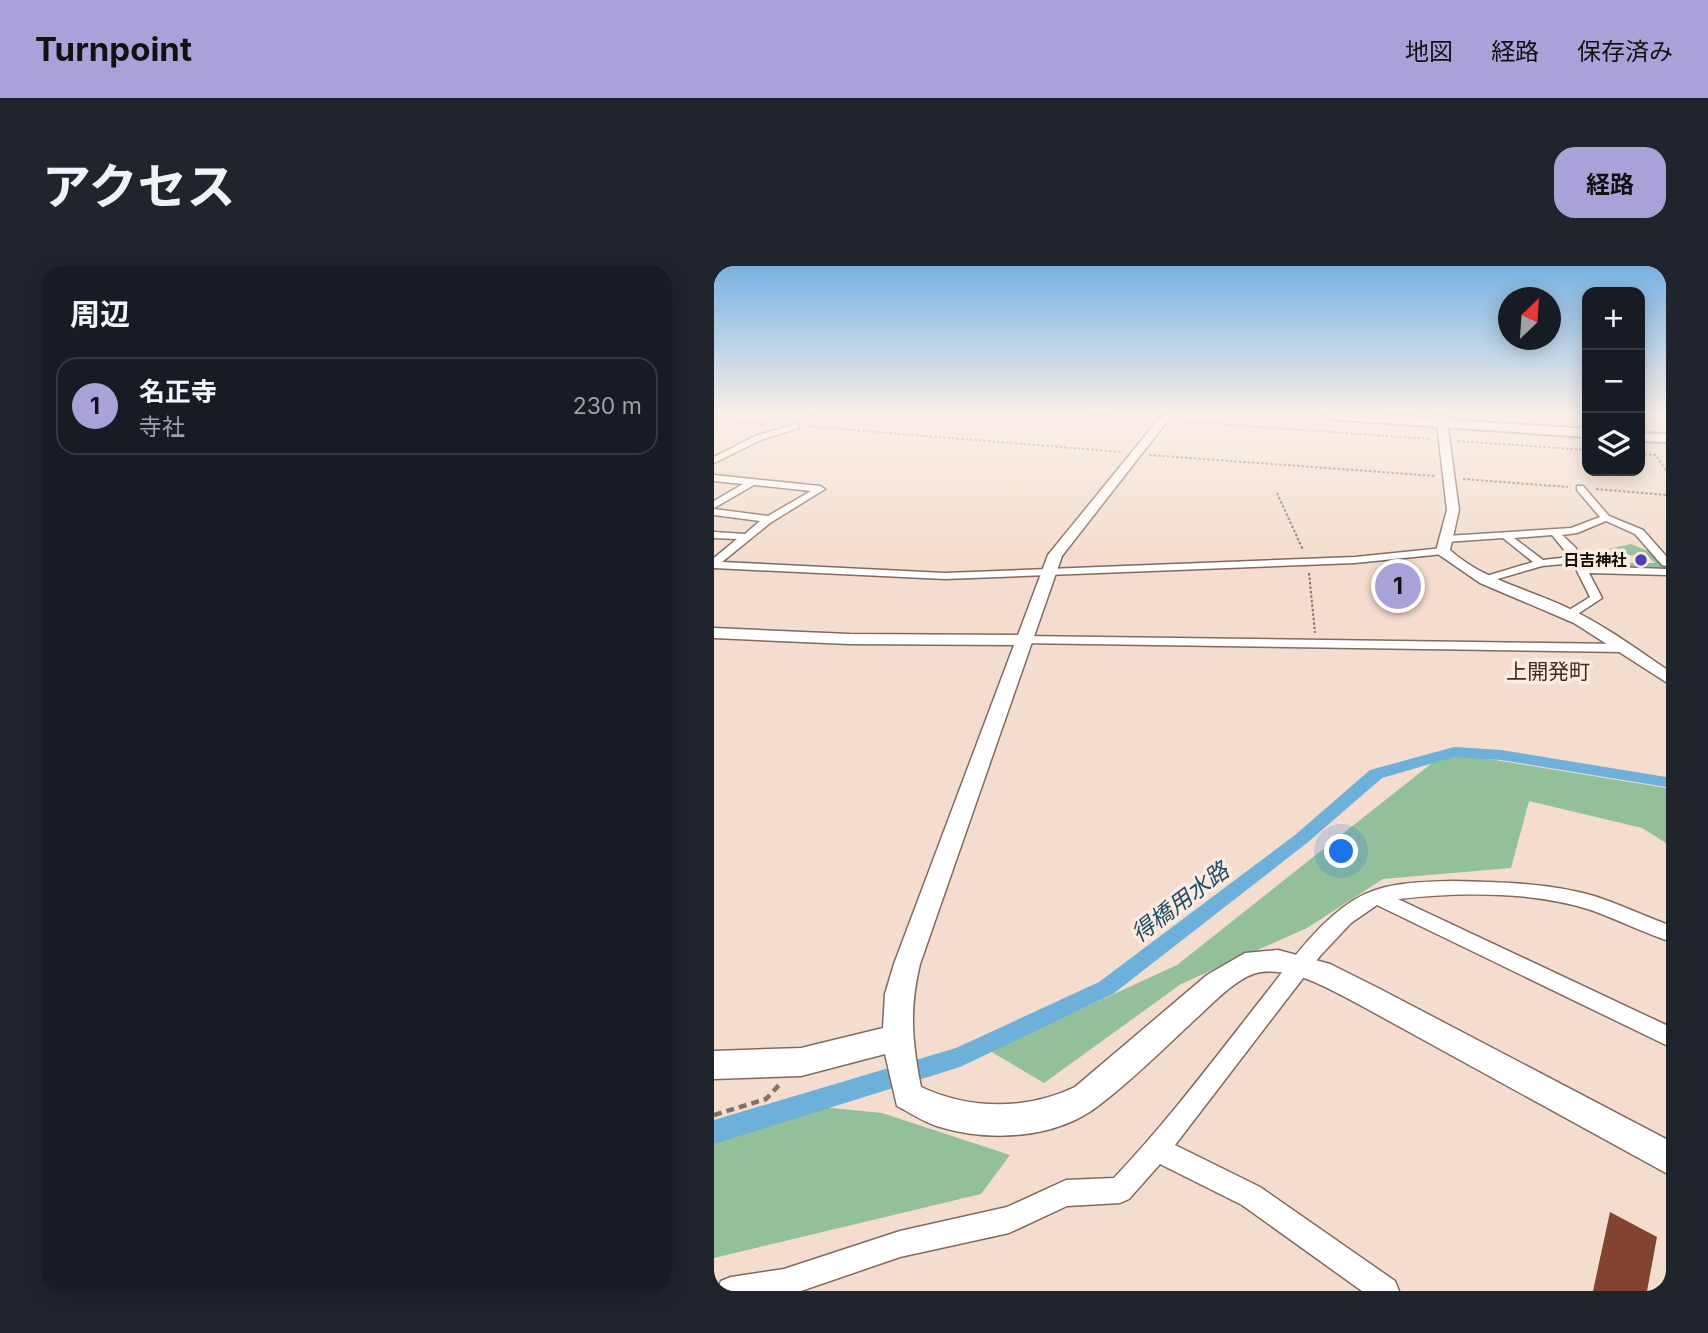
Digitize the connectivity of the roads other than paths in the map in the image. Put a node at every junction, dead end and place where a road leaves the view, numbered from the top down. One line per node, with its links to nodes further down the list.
1 (1127, 463): 20 (street)
2 (1445, 463): 14 (street)
3 (714, 478): 4 (street)
4 (752, 482): 6 (street); 9 (street)
5 (1580, 488): 8 (street)
6 (714, 505)
7 (714, 512): 9 (street)
8 (1606, 518): 10 (street); 16 (street)
9 (772, 520): 12 (street)
10 (1554, 532): 13 (street); 18 (street)
11 (714, 535): 12 (street)
12 (747, 537): 17 (street)
13 (1507, 537): 14 (street); 15 (street)
14 (1445, 545): 20 (street); 21 (street)
15 (1541, 563): 18 (street); 21 (street)
16 (1666, 563)
17 (714, 564): 20 (street)
18 (1578, 564): 19 (street); 22 (street)
19 (1666, 572)
20 (1047, 573): 24 (street)
21 (1487, 579): 22 (street)
22 (1570, 615): 25 (street)
23 (714, 633): 24 (street)
24 (1022, 640): 25 (street); 31 (street)
25 (1623, 648): 26 (street)
26 (1666, 677)
27 (1376, 897): 28 (street); 29 (street); 30 (street)
28 (1666, 932)
29 (1298, 966): 31 (street); 33 (street); 34 (street)
30 (1666, 1035)
31 (899, 1049): 32 (street)
32 (714, 1065)
33 (1158, 1150): 35 (street); 36 (street)
34 (1666, 1157)
35 (731, 1291)
36 (1385, 1291)

